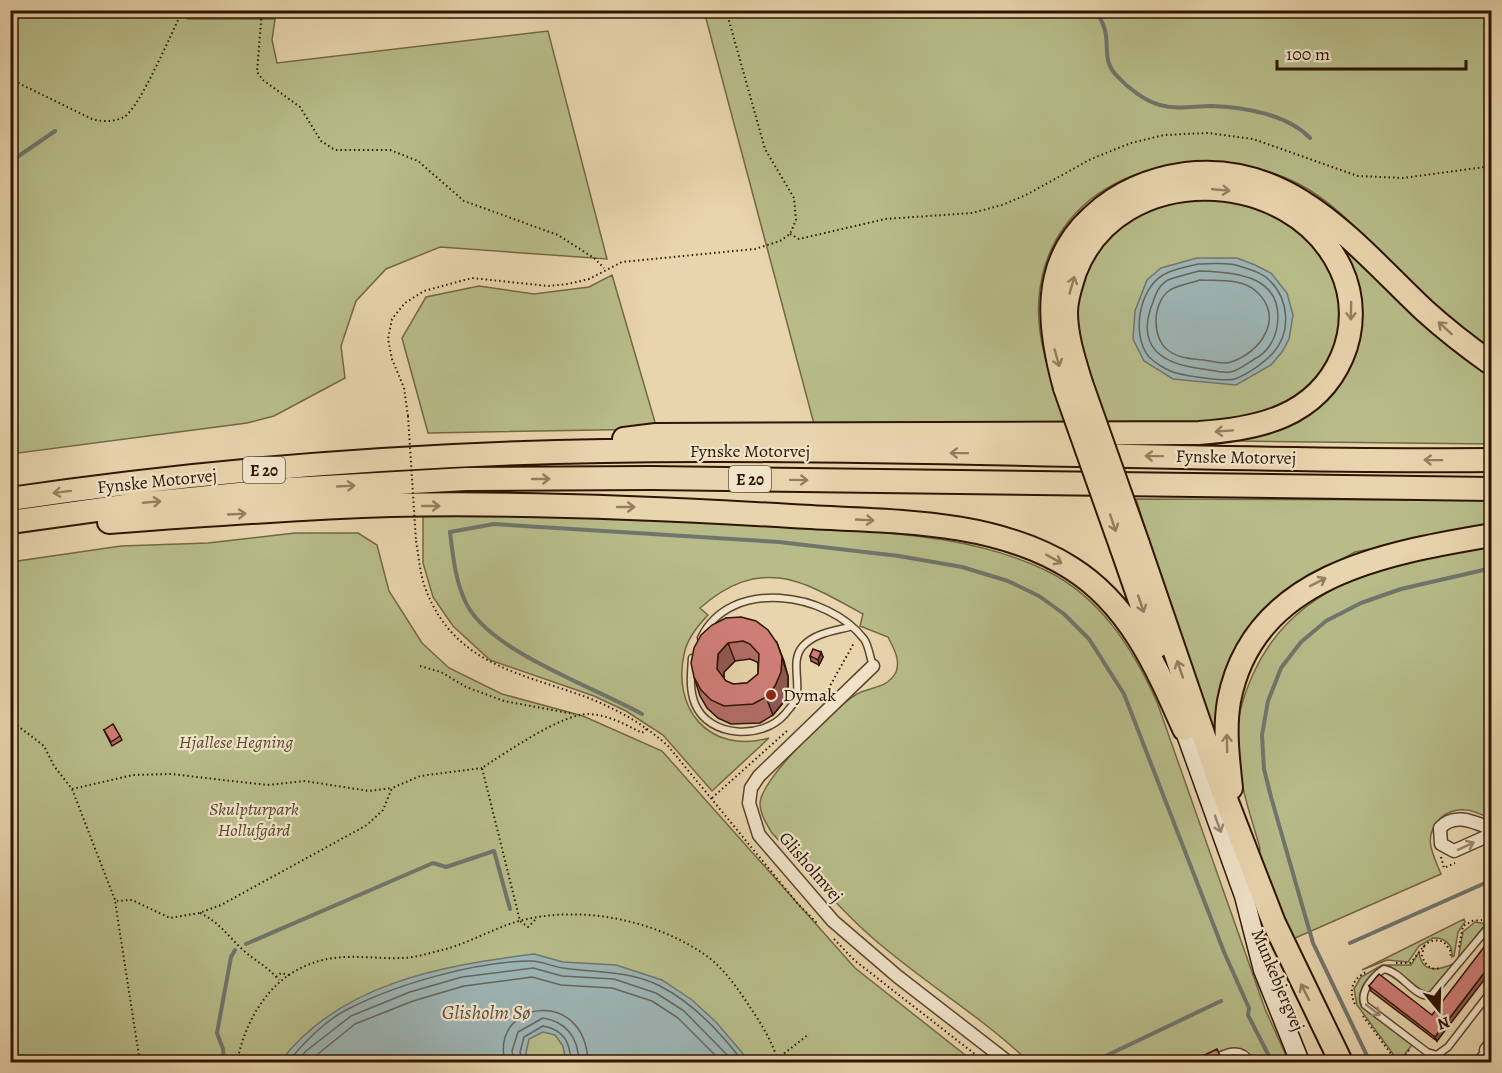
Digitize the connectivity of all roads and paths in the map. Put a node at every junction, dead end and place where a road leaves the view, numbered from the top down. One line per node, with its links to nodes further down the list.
1 (183, 10): 4 (path)
2 (262, 10): 5 (path)
3 (726, 10): 5 (path)
4 (10, 79)
5 (605, 268): 20 (path, bridge)
6 (1491, 364): 7 (highway, one-way to 7)
7 (1073, 386): 8 (highway, one-way to 8); 14 (highway, bridge)
8 (518, 453): 9 (highway, Fynske Motorvej / E 20, one-way to 8); 11 (highway, Fynske Motorvej / E 20, one-way to 11)
9 (1491, 460)
10 (1491, 489): 12 (highway, Fynske Motorvej / E 20, one-way to 10)
11 (10, 499)
12 (10, 524): 21 (highway, one-way to 21)
13 (1491, 535): 28 (highway, one-way to 13)
14 (1130, 547): 21 (highway, one-way to 21); 28 (highway, one-way to 14)
15 (849, 627): 15 (lane); 17 (lane)
16 (420, 666): 18 (path)
17 (873, 666): 53 (street, Glisholmvej)
18 (577, 715): 20 (path); 22 (path)
19 (10, 720): 25 (path)
20 (648, 728): 23 (path)
21 (1184, 729): 29 (street, one-way to 29)
22 (482, 768): 24 (path); 33 (path)
23 (699, 784)
24 (392, 788): 25 (path); 31 (path)
25 (72, 789): 30 (path)
26 (1491, 829): 27 (street, one-way to 27)
27 (1491, 834)
28 (1250, 862): 58 (highway, one-way to 28)
29 (1244, 896): 56 (street); 57 (street, Munkebjergvej)
30 (116, 901): 31 (path); 51 (path)
31 (200, 913): 42 (path)
32 (536, 919): 33 (path); 33 (path); 50 (path)
33 (519, 921): 41 (path)
34 (1491, 923): 36 (path); 48 (lane, one-way to 48)
35 (1425, 945): 38 (path); 39 (path); 39 (path)
36 (1459, 951)
37 (1456, 957): 39 (path)
38 (1389, 962)
39 (1449, 964)
40 (1370, 970): 45 (path)
41 (289, 975): 42 (path); 43 (path)
42 (276, 977): 43 (path)
43 (279, 980): 52 (path)
44 (1491, 990): 48 (lane)
45 (1356, 1007)
46 (1363, 1016): 59 (path)
47 (809, 1034): 50 (path)
48 (1415, 1042): 59 (path)
49 (1490, 1049): 60 (lane)
50 (778, 1061)
51 (134, 1062)
52 (237, 1062)
53 (1008, 1062)
54 (1207, 1062): 55 (lane)
55 (1251, 1062)
56 (1300, 1062)
57 (1313, 1062)
58 (1341, 1062)
59 (1398, 1062)
60 (1476, 1062)

